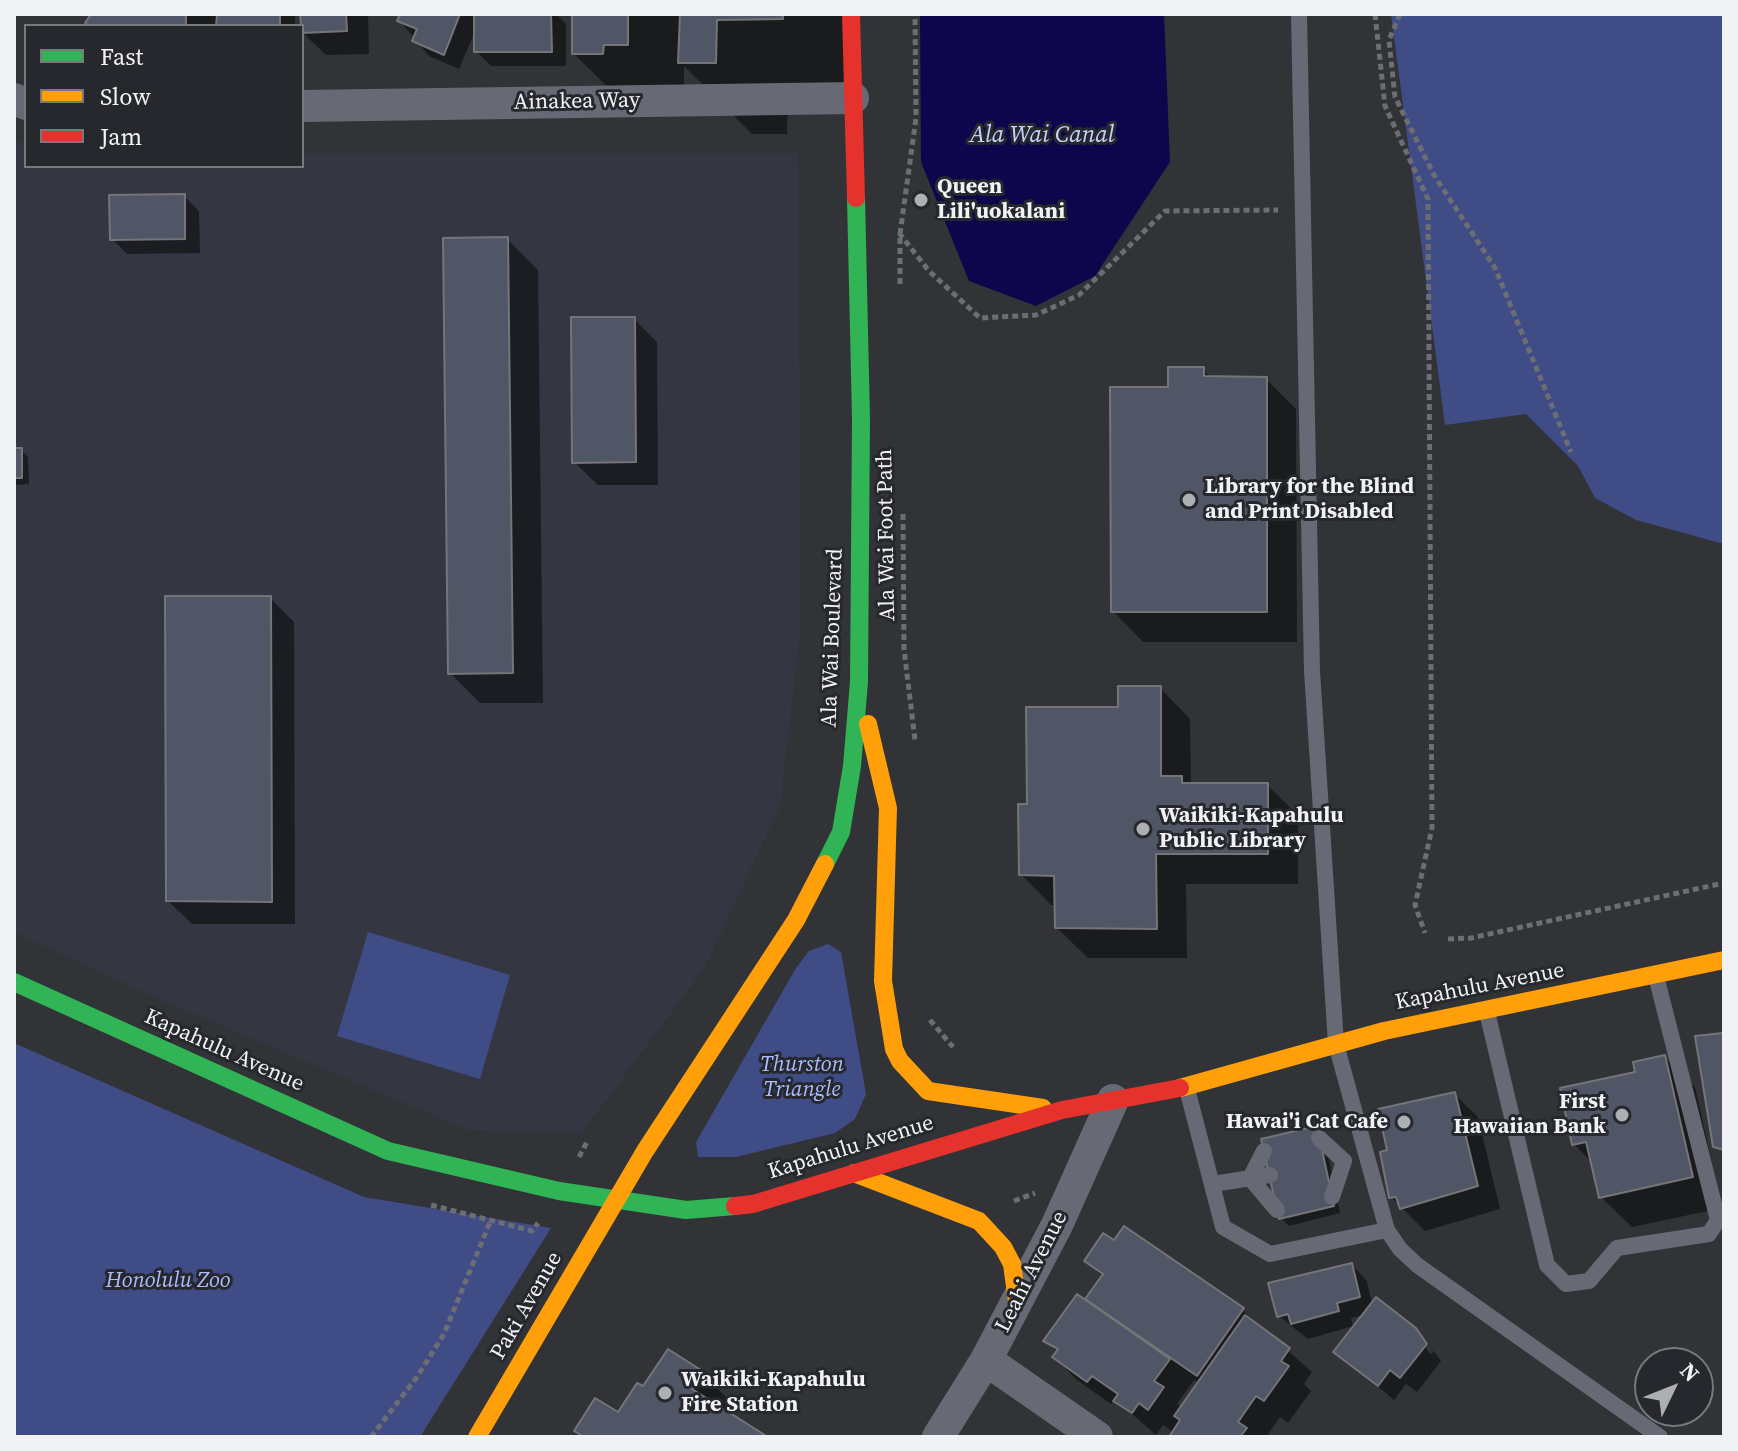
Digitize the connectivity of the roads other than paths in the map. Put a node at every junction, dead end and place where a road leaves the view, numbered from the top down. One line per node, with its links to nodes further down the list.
1 (851, 14): 3 (main road, Ala Wai Boulevard)
2 (1299, 14): 10 (lane)
3 (853, 98): 4 (street, Ainakea Way); 5 (main road, Ala Wai Boulevard)
4 (304, 106)
5 (859, 682): 13 (main road); 24 (main road, Ala Wai Boulevard)
6 (1724, 960): 7 (main road, Kapahulu Avenue)
7 (1656, 976): 9 (main road, Kapahulu Avenue); 9 (lane)
8 (14, 982): 24 (main road, Kapahulu Avenue)
9 (1486, 1010): 10 (main road, Kapahulu Avenue)
10 (1336, 1044): 11 (main road, Kapahulu Avenue); 16 (lane)
11 (1187, 1087): 12 (main road, Kapahulu Avenue); 22 (lane)
12 (1113, 1100): 13 (main road, Kapahulu Avenue); 27 (street, Leahi Avenue)
13 (1062, 1110): 19 (main road, Kapahulu Avenue)
14 (1319, 1138): 17 (lane)
15 (1264, 1151): 21 (lane)
16 (1366, 1157): 17 (lane); 26 (lane)
17 (1344, 1161): 18 (lane); 23 (lane)
18 (1325, 1164)
19 (854, 1173): 24 (main road, Kapahulu Avenue); 27 (main road)
20 (1270, 1175): 21 (lane)
21 (1250, 1178): 22 (lane); 25 (lane)
22 (1213, 1184): 26 (lane)
23 (1332, 1197)
24 (617, 1198): 29 (main road, Paki Avenue)
25 (1277, 1210)
26 (1387, 1230): 32 (lane)
27 (1017, 1301): 28 (street, Leahi Avenue)
28 (986, 1360): 30 (street, Leahi Avenue); 31 (street)
29 (477, 1437)
30 (938, 1437)
31 (1097, 1437)
32 (1660, 1437)

